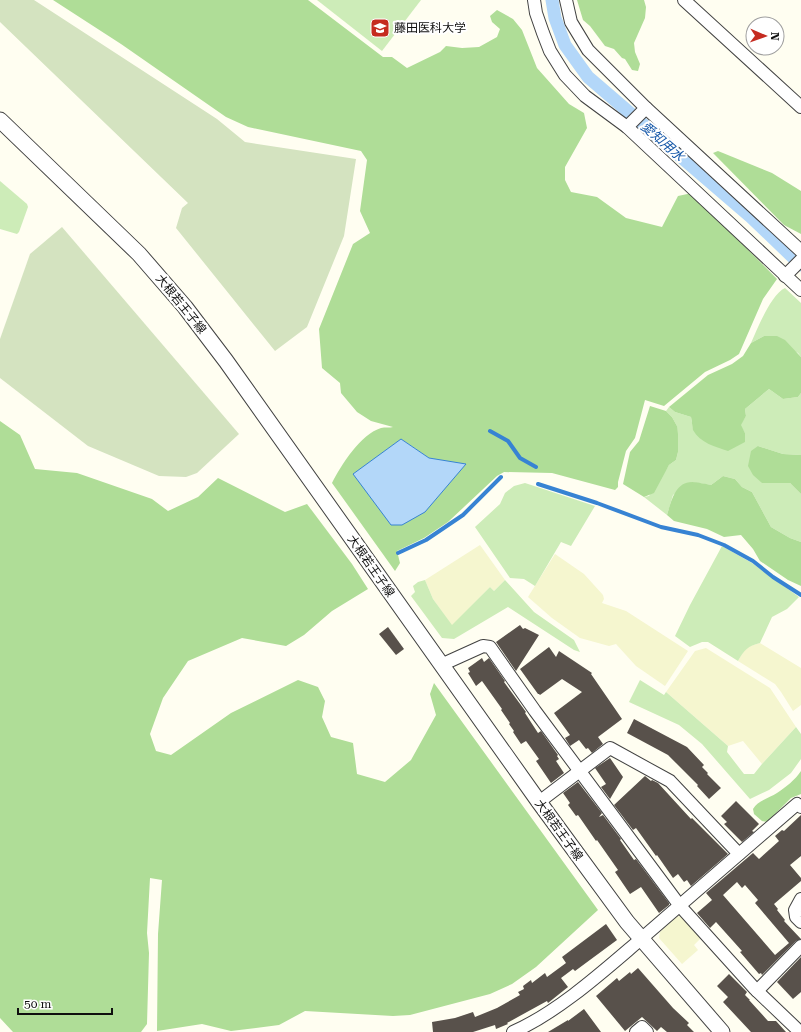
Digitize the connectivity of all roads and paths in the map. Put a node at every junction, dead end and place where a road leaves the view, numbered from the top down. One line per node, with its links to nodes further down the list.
1 (534, 0): 7 (street)
2 (566, 0): 5 (street)
3 (684, 0): 4 (street)
4 (801, 107)
5 (645, 109): 7 (street); 8 (street)
6 (0, 120): 12 (street, 大根若王子線)
7 (628, 126): 10 (street)
8 (801, 251)
9 (801, 260): 10 (street)
10 (787, 274): 11 (street)
11 (801, 290)
12 (441, 665): 13 (street); 14 (street, 大根若王子線)
13 (580, 771): 14 (street); 16 (street); 18 (street)
14 (539, 802): 20 (street, 大根若王子線)
15 (801, 807): 16 (street)
16 (739, 854): 18 (street)
17 (801, 899): 19 (street)
18 (680, 906): 20 (street); 22 (street)
19 (801, 922)
20 (641, 939): 23 (street); 26 (street, 大根若王子線)
21 (801, 946): 22 (street)
22 (757, 991): 27 (street)
23 (513, 1032)
24 (636, 1032): 25 (street)
25 (647, 1032)
26 (722, 1032)
27 (800, 1032)

